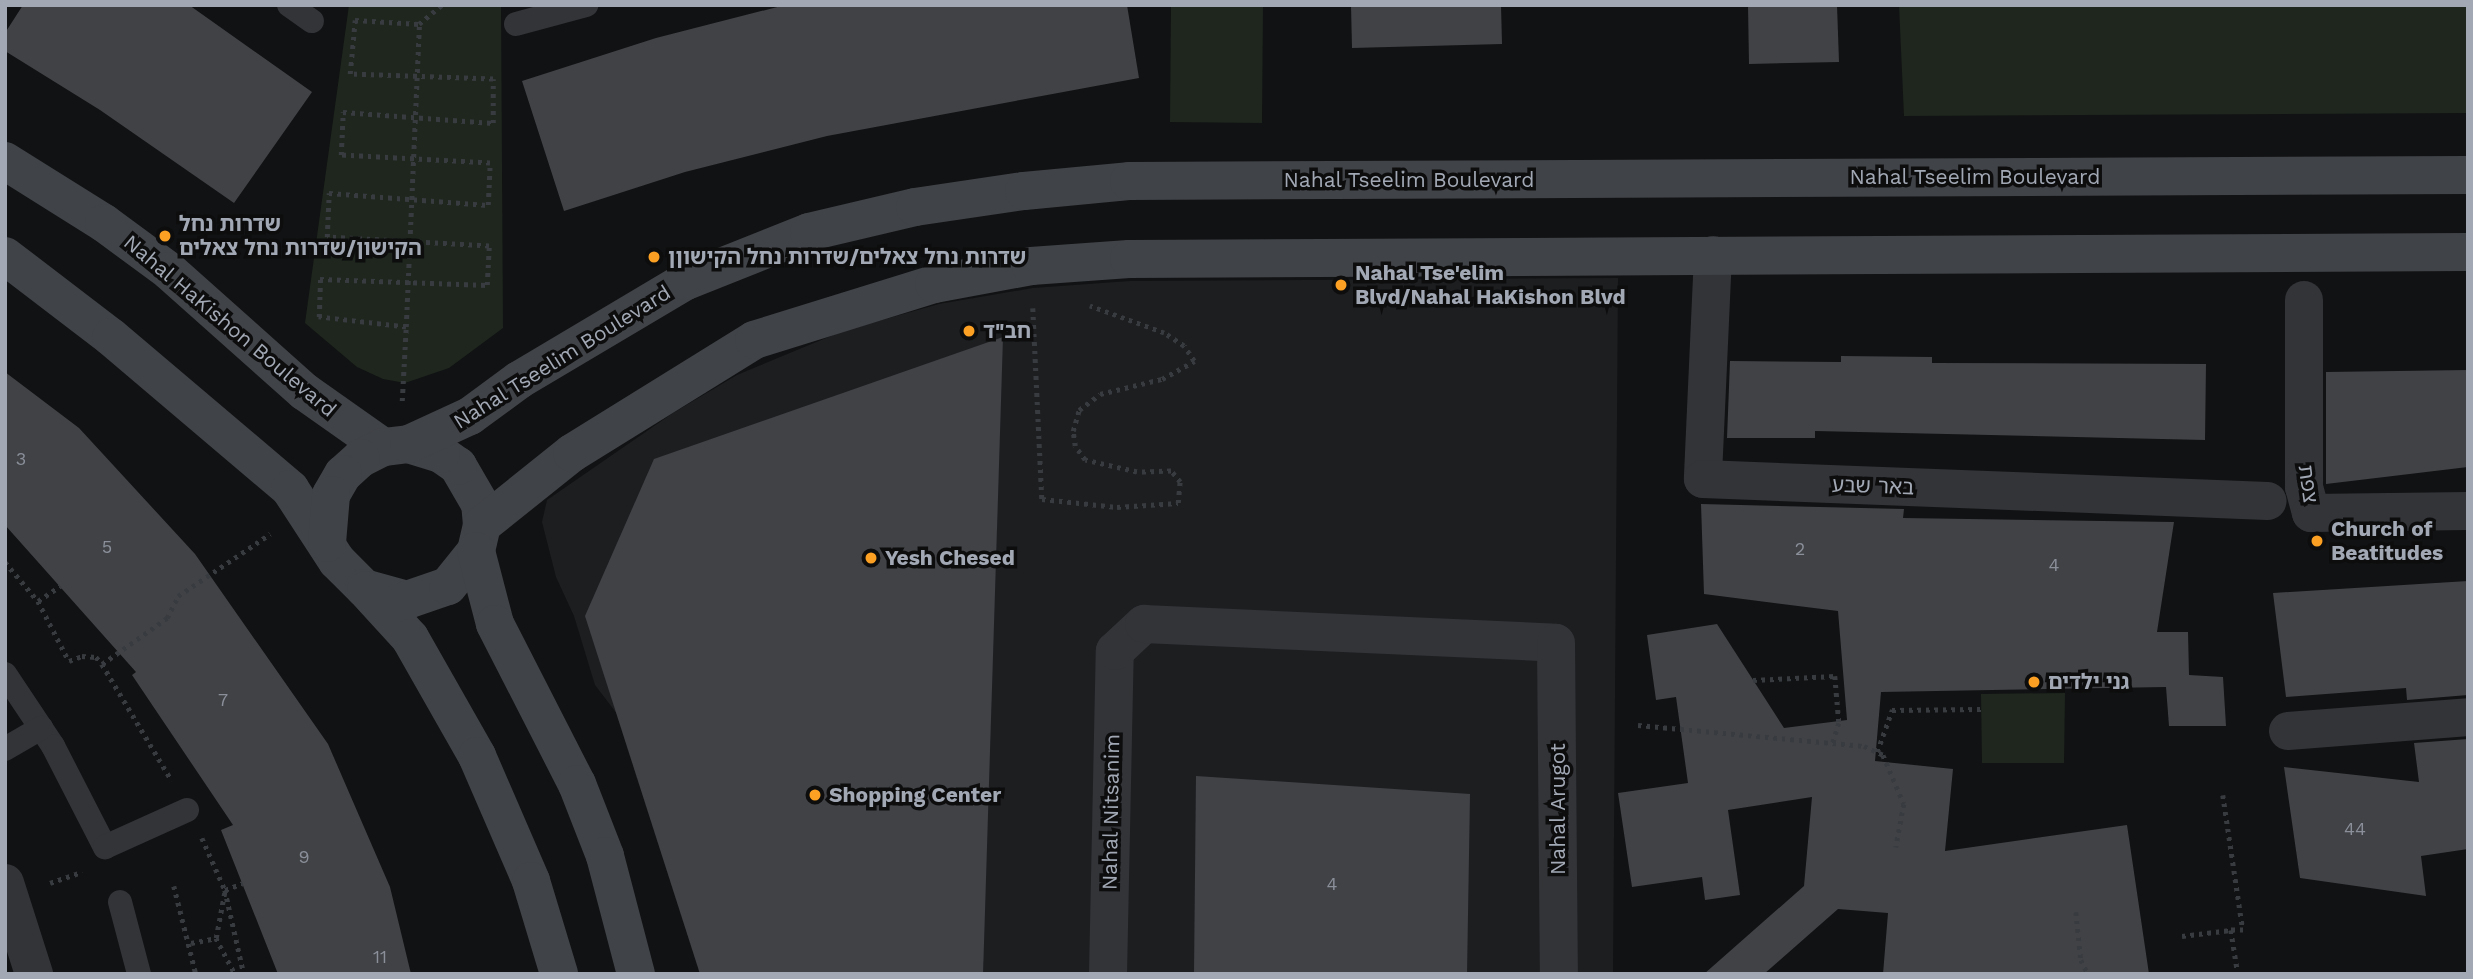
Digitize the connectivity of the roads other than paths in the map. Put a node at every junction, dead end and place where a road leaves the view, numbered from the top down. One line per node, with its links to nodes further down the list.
1 (289, 5): 3 (lane)
2 (574, 7): 4 (lane)
3 (312, 21)
4 (516, 24)
5 (5, 160): 11 (main road, Nahal HaKishon Boulevard)
6 (2468, 174): 11 (main road, Nahal Tseelim Boulevard)
7 (2468, 251): 8 (main road)
8 (1713, 255): 12 (street, באר שבע); 14 (main road)
9 (5, 256): 15 (main road)
10 (2304, 300): 13 (street, צפת)
11 (396, 446): 14 (main road); 15 (main road)
12 (2268, 500)
13 (2468, 511)
14 (479, 538): 16 (main road); 29 (main road)
15 (327, 544): 16 (main road)
16 (364, 588): 28 (main road)
17 (1115, 651): 30 (street, Nahal Nitsanim); 31 (street, Nahal Arugot)
18 (5, 674): 20 (lane)
19 (2468, 717): 21 (street)
20 (41, 728): 22 (lane); 23 (lane)
21 (2288, 731)
22 (5, 749)
23 (187, 810)
24 (5, 883): 26 (street)
25 (120, 902): 27 (lane)
26 (34, 974)
27 (139, 974)
28 (559, 974)
29 (636, 974)
30 (1108, 974)
31 (1559, 974)

